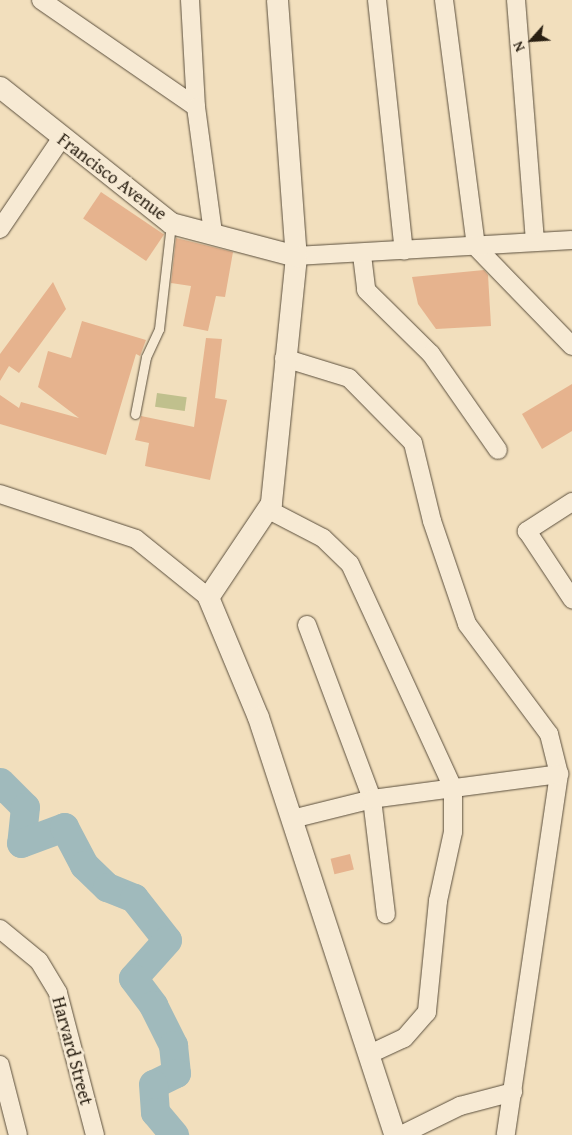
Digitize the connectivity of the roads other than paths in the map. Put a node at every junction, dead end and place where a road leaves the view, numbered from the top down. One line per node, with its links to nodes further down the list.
1 (41, 0): 8 (street)
2 (190, 0): 8 (street)
3 (277, 0): 18 (street)
4 (378, 0): 16 (street)
5 (444, 0): 15 (street)
6 (516, 0): 13 (street)
7 (0, 88): 9 (street, Francisco Avenue)
8 (196, 107): 12 (street)
9 (61, 139): 10 (street, Francisco Avenue); 11 (street)
10 (171, 222): 12 (street, Francisco Avenue); 21 (lane)
11 (0, 229)
12 (213, 232): 18 (street, Francisco Avenue)
13 (535, 240): 14 (street); 15 (street)
14 (572, 240)
15 (476, 247): 16 (street); 19 (street)
16 (404, 251): 17 (street)
17 (362, 255): 18 (street); 22 (street)
18 (296, 256): 20 (street)
19 (572, 346)
20 (284, 358): 25 (street); 29 (street)
21 (135, 414)
22 (498, 450)
23 (0, 494): 26 (street)
24 (572, 502): 27 (street)
25 (267, 509): 26 (street); 30 (street)
26 (208, 596): 32 (street)
27 (572, 599)
28 (307, 625): 31 (street)
29 (559, 774): 30 (street); 37 (street)
30 (453, 788): 31 (street); 35 (street)
31 (372, 799): 32 (street); 33 (street)
32 (292, 819): 35 (street)
33 (386, 914)
34 (0, 929): 39 (street, Harvard Street)
35 (370, 1054): 40 (street)
36 (0, 1065): 38 (street)
37 (512, 1092): 41 (street); 42 (street)
38 (18, 1135)
39 (95, 1135)
40 (395, 1135)
41 (401, 1135)
42 (506, 1135)

